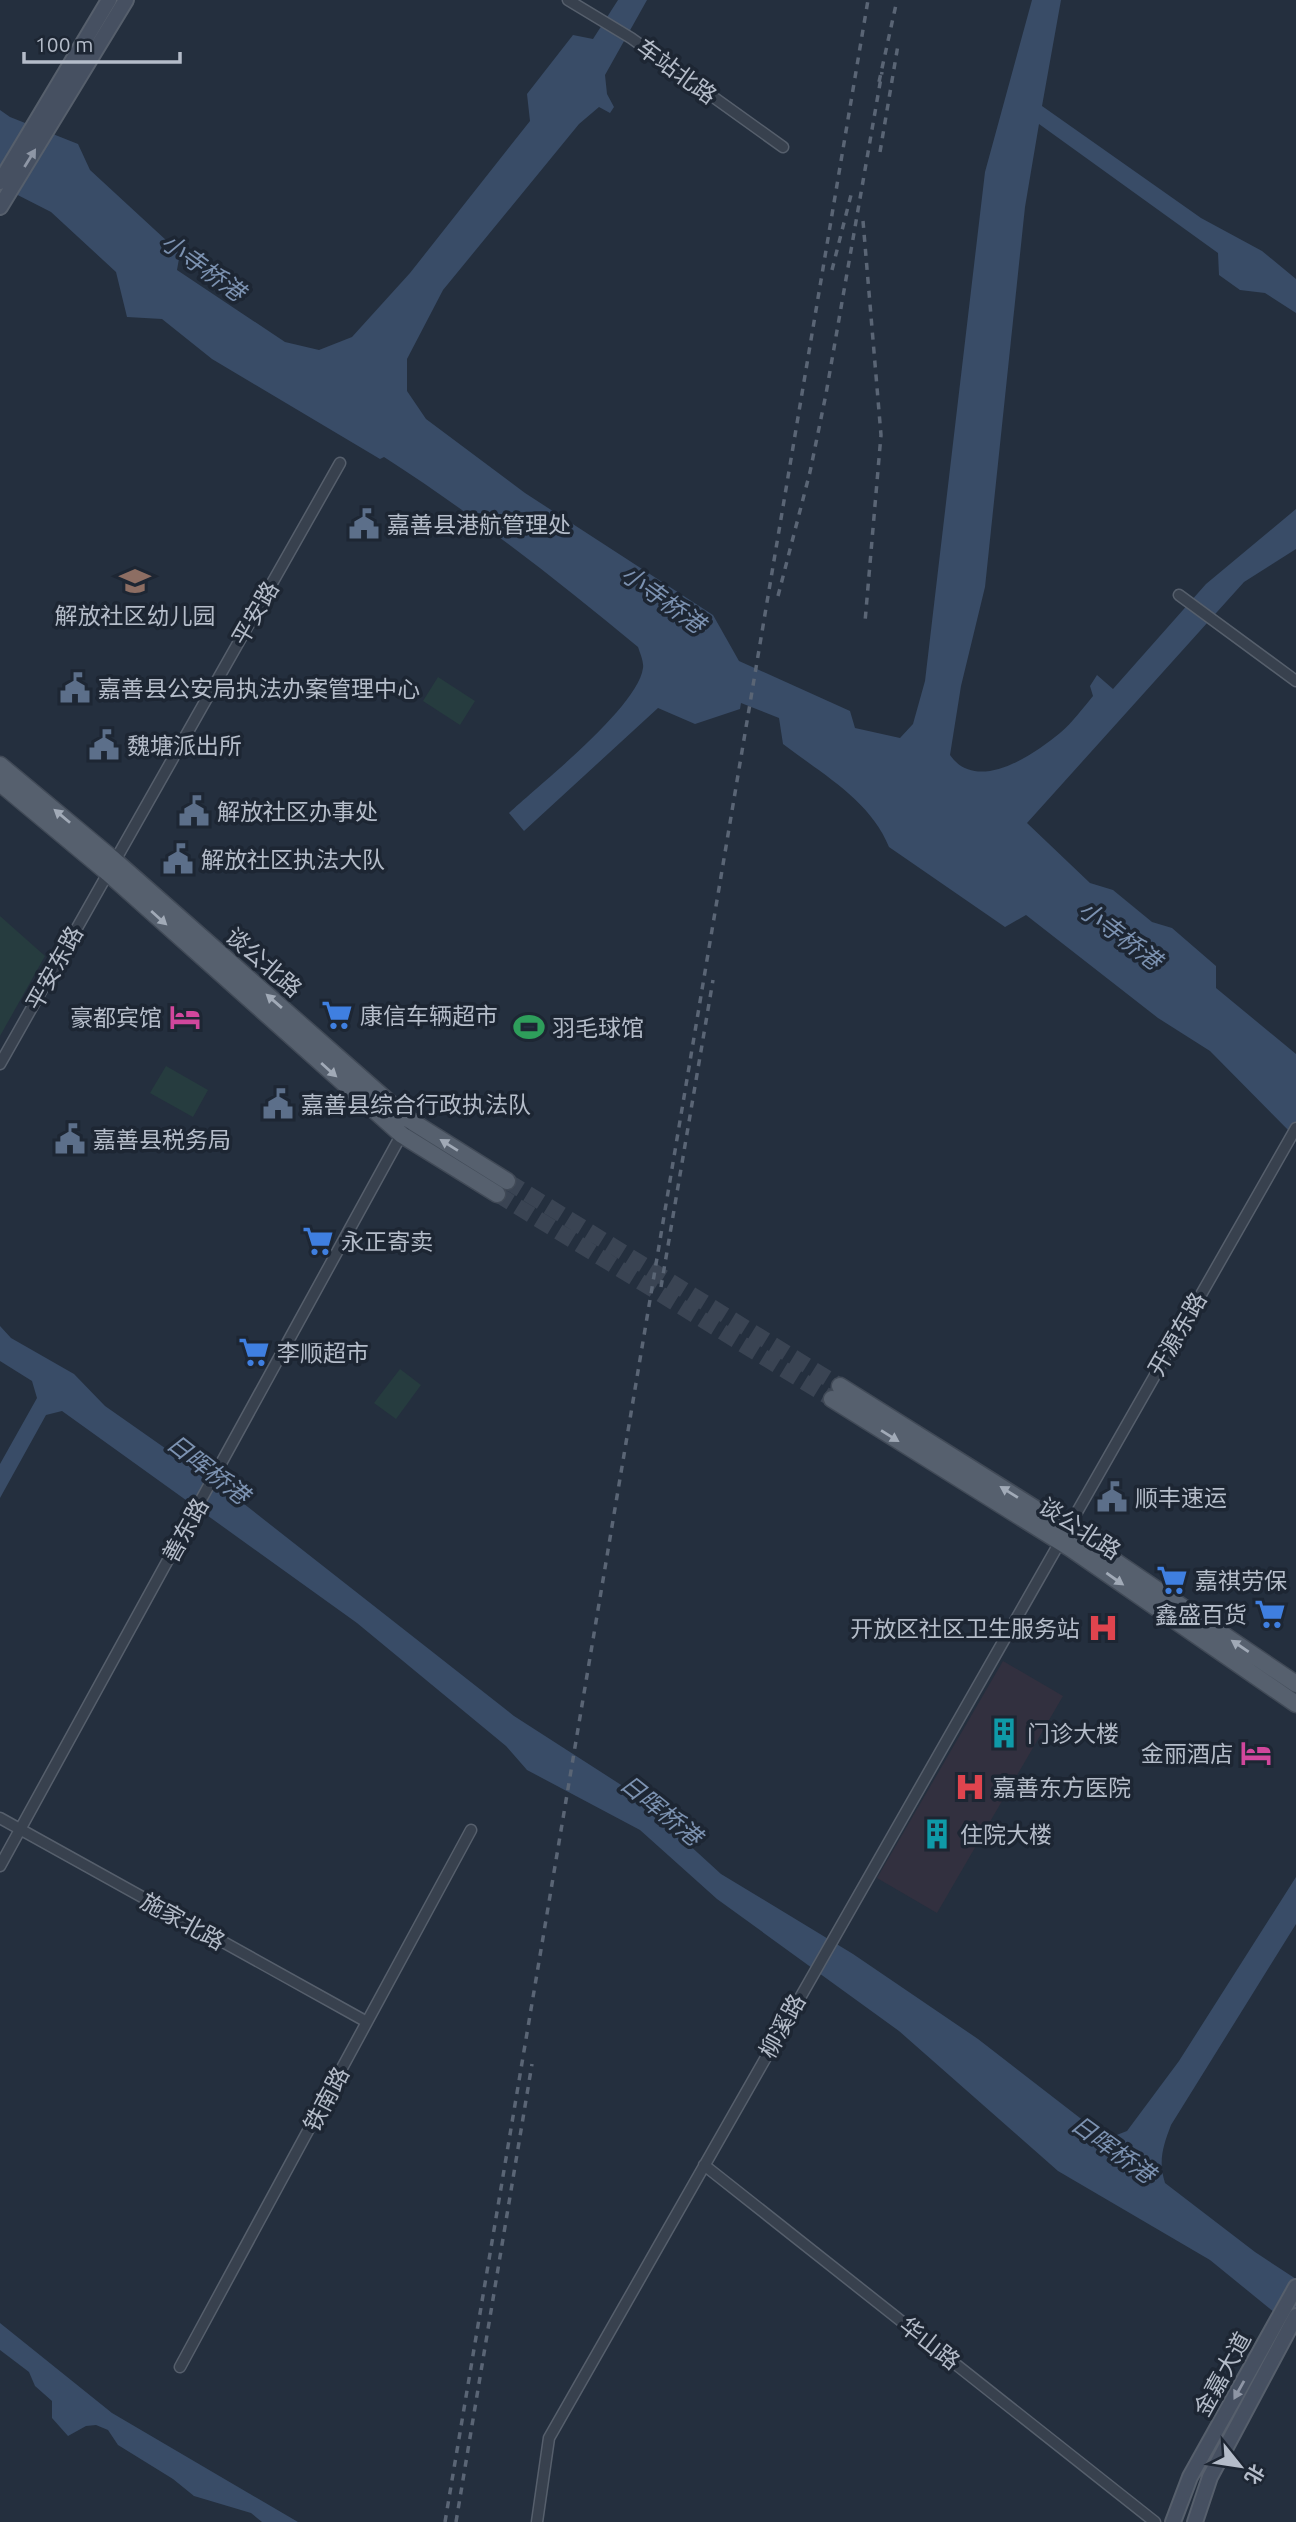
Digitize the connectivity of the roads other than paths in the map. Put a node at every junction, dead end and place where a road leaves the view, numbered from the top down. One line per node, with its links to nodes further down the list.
1 (108, 0): 4 (street)
2 (126, 0): 4 (street)
3 (568, 0): 5 (street, 车站北路)
4 (55, 105): 6 (street); 7 (street, one-way to 4)
5 (783, 147)
6 (0, 182)
7 (0, 207)
8 (340, 463): 13 (street, 平安路)
9 (1179, 595): 10 (street)
10 (1296, 681)
11 (0, 765): 13 (main road, 谈公北路, one-way to 11)
12 (0, 783): 13 (main road, 谈公北路)
13 (111, 866): 14 (street, 平安东路); 15 (main road, 谈公北路)
14 (0, 1064)
15 (405, 1127): 17 (main road, 谈公北路); 24 (street, 善东路)
16 (1296, 1128): 19 (street, 开源东路)
17 (502, 1188)
18 (836, 1393): 19 (main road, 谈公北路)
19 (1063, 1534): 20 (main road, 谈公北路, one-way to 19); 21 (main road, 谈公北路, one-way to 21); 27 (street, 柳溪路)
20 (1296, 1684)
21 (1296, 1704)
22 (0, 1818): 24 (street, 施家北路)
23 (471, 1830): 26 (street, 铁南路)
24 (20, 1831): 25 (street, 善东路); 26 (street, 施家北路)
25 (0, 1866)
26 (367, 2022): 31 (street, 铁南路)
27 (704, 2165): 32 (street, 柳溪路); 33 (street, 华山路)
28 (1296, 2287): 30 (street, 金嘉大道)
29 (1296, 2316): 30 (street, 金嘉大道)
30 (1278, 2334): 34 (street, 金嘉大道, one-way to 34); 35 (street, 金嘉大道)
31 (180, 2367)
32 (537, 2522)
33 (1155, 2522)
34 (1173, 2522)
35 (1195, 2522)

